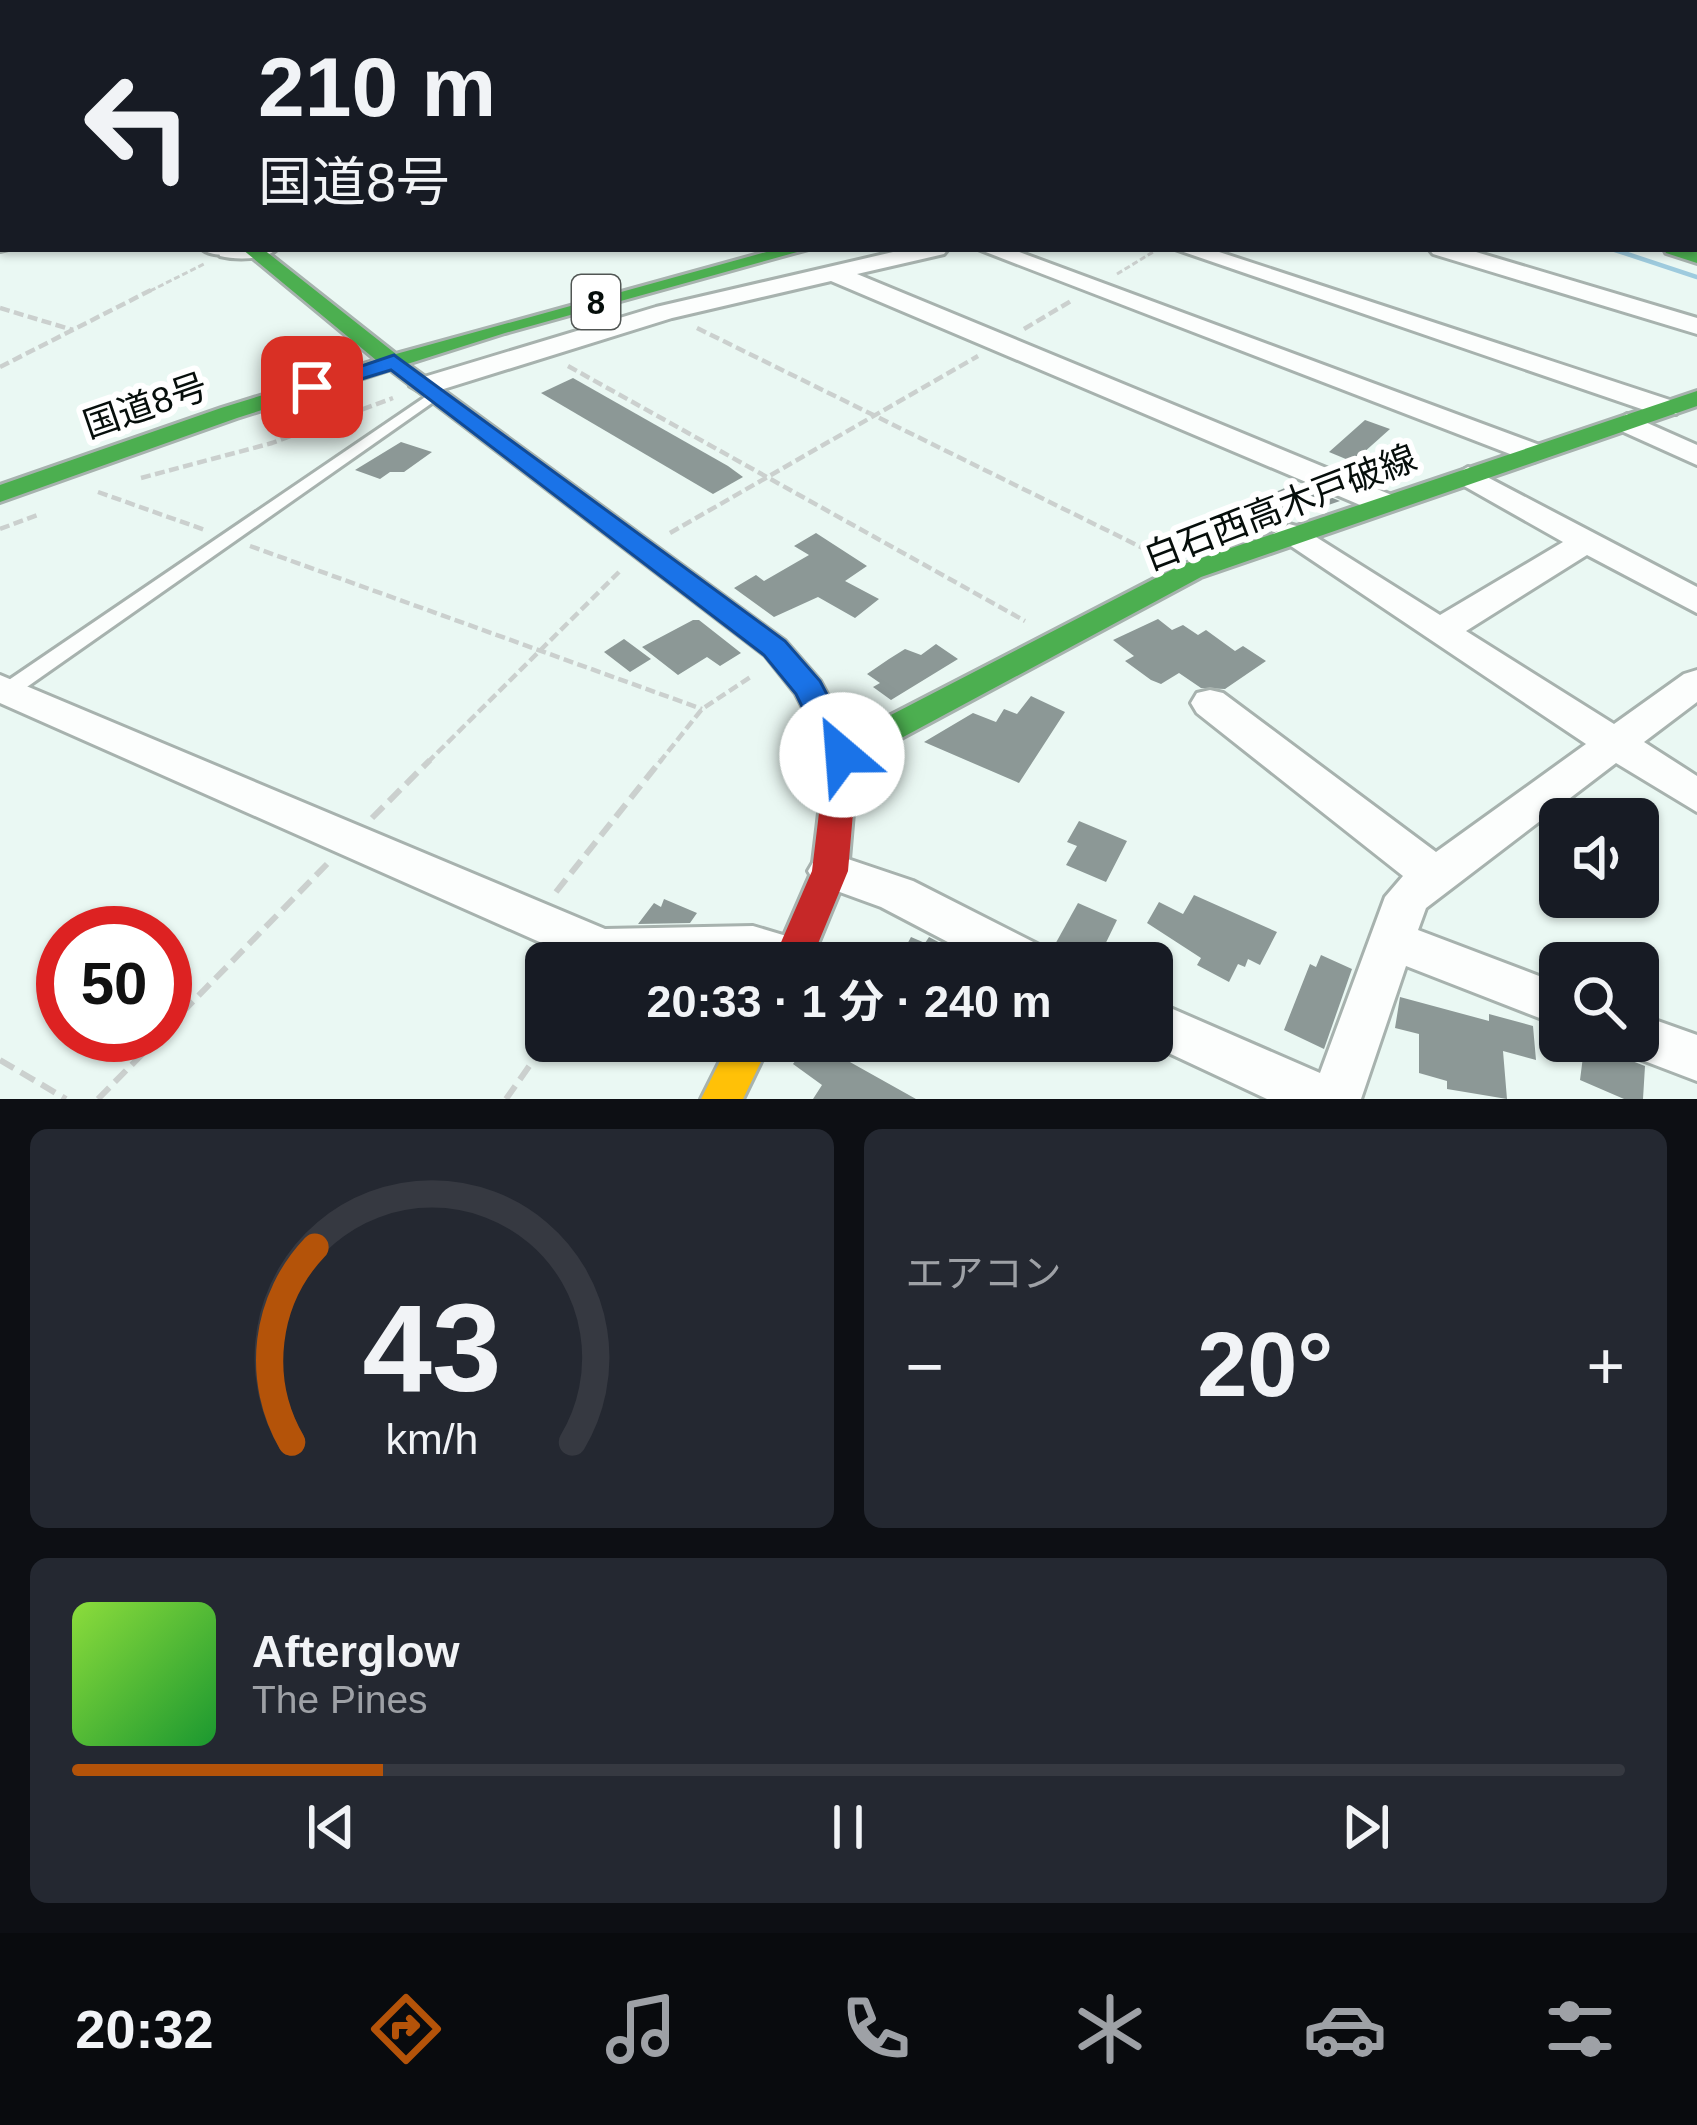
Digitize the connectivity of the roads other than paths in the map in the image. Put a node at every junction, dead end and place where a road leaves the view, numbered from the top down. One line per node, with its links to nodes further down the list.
1 (244, 252): 14 (main road)
2 (728, 252): 12 (main road, 国道8号 / 8)
3 (788, 252): 11 (main road, 国道8号 / 8)
4 (836, 252): 11 (main road)
5 (923, 252): 10 (street)
6 (998, 252): 20 (street)
7 (1196, 252): 18 (street)
8 (1451, 252): 13 (street)
9 (609, 271): 12 (main road)
10 (833, 273): 16 (street); 25 (street)
11 (585, 305): 15 (main road, 国道8号 / 8)
12 (480, 314): 14 (main road, 国道8号 / 8)
13 (1697, 326)
14 (369, 347): 15 (main road); 22 (main road, 国道8号 / 8)
15 (394, 362): 16 (main road); 24 (main road, 国道8号 / 8)
16 (429, 391): 30 (lane); 34 (main road)
17 (1697, 398): 18 (main road, 白石西高木戸破線)
18 (1666, 408): 19 (main road, 白石西高木戸破線)
19 (1627, 423): 20 (main road, 白石西高木戸破線); 21 (street)
20 (1534, 454): 23 (main road, 白石西高木戸破線)
21 (1697, 456)
22 (0, 473)
23 (1468, 476): 25 (main road, 白石西高木戸破線); 27 (street)
24 (0, 494)
25 (1383, 503): 26 (main road, 白石西高木戸破線)
26 (1289, 534): 29 (street); 34 (main road, 白石西高木戸破線)
27 (1587, 541): 28 (street); 29 (street)
28 (1697, 602)
29 (1440, 631): 33 (street)
30 (2, 692): 39 (street)
31 (1693, 692): 33 (street)
32 (1210, 703): 37 (street)
33 (1615, 743): 35 (street); 37 (street)
34 (842, 755): 36 (main road)
35 (1697, 796)
36 (830, 871): 40 (main road); 41 (street)
37 (1435, 876): 38 (street)
38 (1393, 941): 42 (street); 49 (street)
39 (586, 942)
40 (800, 942)
41 (990, 942)
42 (1539, 997)
43 (1173, 1032): 48 (street)
44 (1659, 1044): 45 (street)
45 (1697, 1058)
46 (741, 1062): 47 (main road)
47 (722, 1099)
48 (1322, 1099)
49 (1336, 1099)

